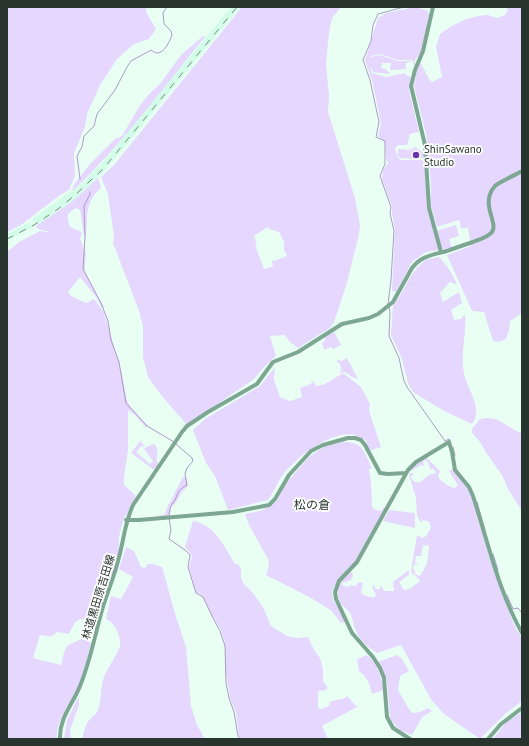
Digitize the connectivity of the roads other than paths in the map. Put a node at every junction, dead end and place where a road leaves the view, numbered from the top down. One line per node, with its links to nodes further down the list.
1 (433, 7): 3 (street)
2 (522, 171): 3 (street, 林道黒田原吉田線)
3 (441, 252): 5 (street, 林道黒田原吉田線)
4 (406, 473): 5 (street); 6 (street); 9 (street)
5 (126, 520): 8 (street, 林道黒田原吉田線)
6 (522, 632)
7 (522, 708): 10 (street)
8 (60, 739)
9 (410, 739)
10 (488, 739)

